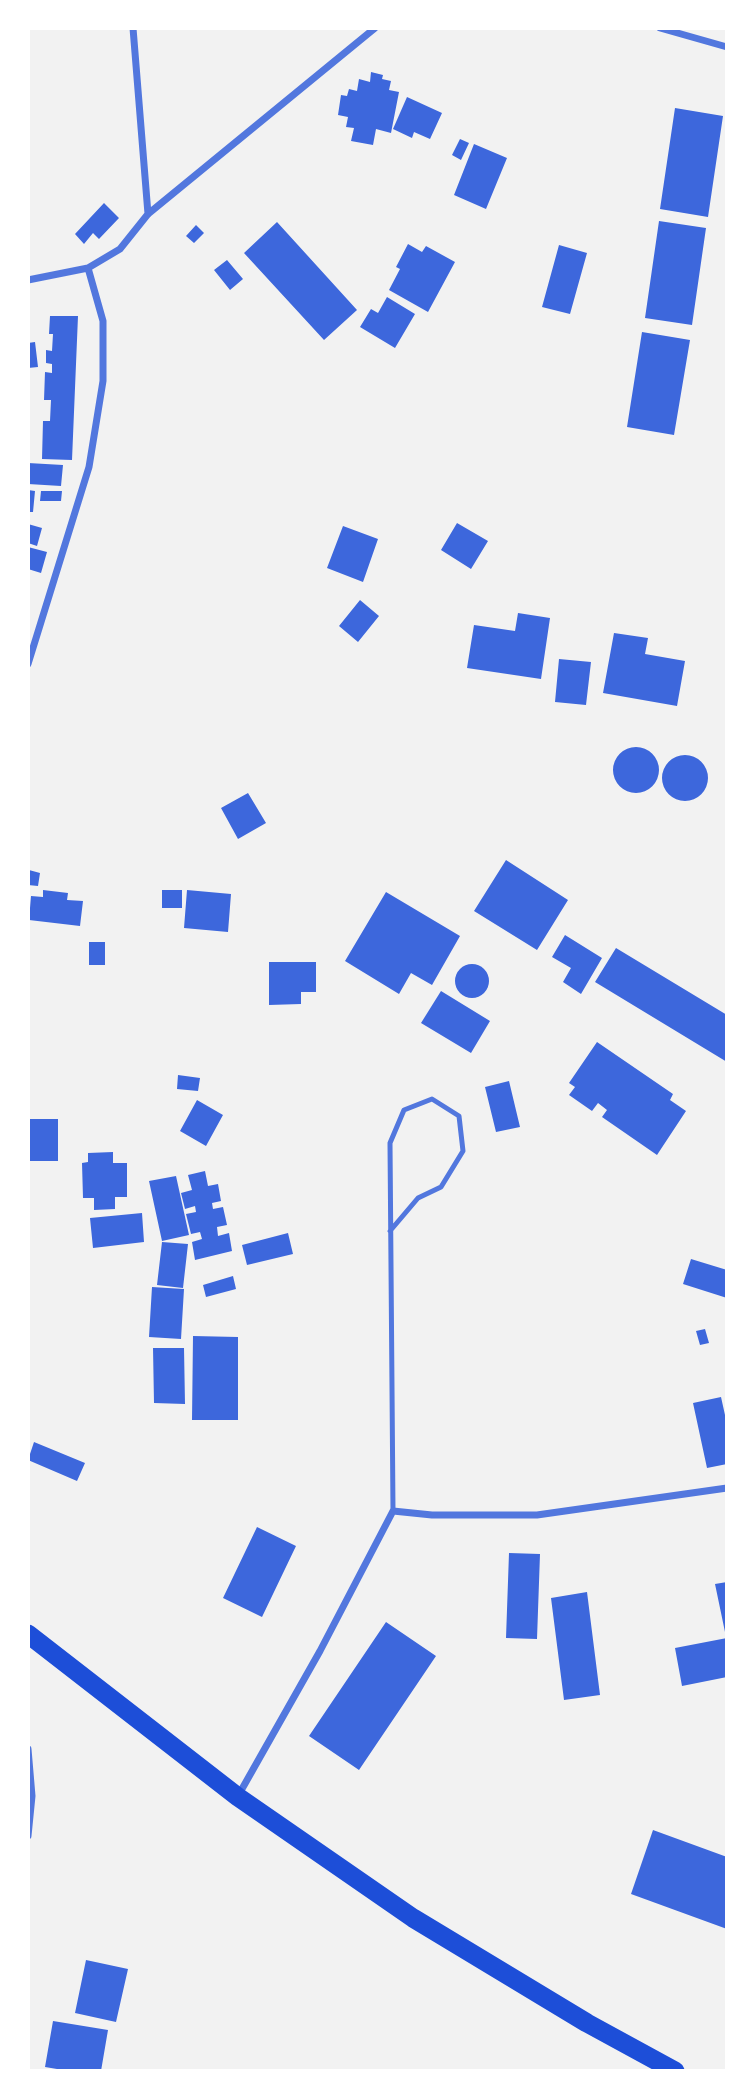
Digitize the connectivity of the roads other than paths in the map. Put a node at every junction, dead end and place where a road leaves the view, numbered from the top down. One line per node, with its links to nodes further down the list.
1 (133, 28): 5 (street)
2 (375, 28): 5 (street)
3 (660, 28): 4 (street)
4 (727, 47)
5 (148, 214): 6 (street)
6 (88, 268): 7 (street); 8 (street)
7 (28, 280)
8 (28, 664)
9 (390, 1231): 9 (lane); 11 (lane)
10 (727, 1489): 11 (street)
11 (393, 1511): 14 (street)
12 (28, 1634): 14 (highway)
13 (28, 1749): 15 (street)
14 (237, 1797): 16 (highway)
15 (28, 1836)
16 (675, 2071)

